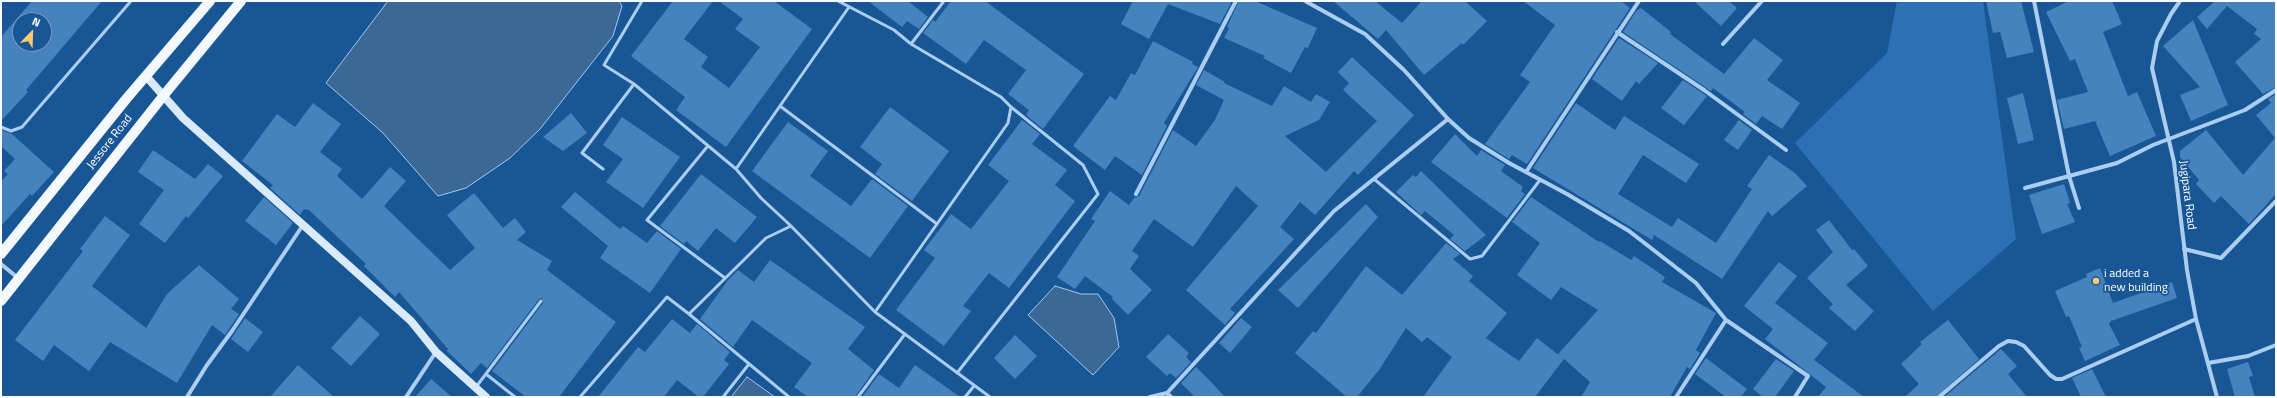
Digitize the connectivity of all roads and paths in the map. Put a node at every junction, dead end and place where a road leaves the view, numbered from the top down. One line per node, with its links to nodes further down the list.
1 (131, 1): 24 (lane)
2 (210, 1): 17 (main road, Jessore Road)
3 (241, 1): 20 (main road, Jessore Road)
4 (642, 1): 18 (lane)
5 (838, 1): 13 (lane)
6 (944, 1): 15 (lane)
7 (1236, 1): 35 (street)
8 (1305, 1): 23 (street)
9 (1639, 1): 14 (street)
10 (1762, 1): 16 (street)
11 (2034, 1): 31 (street)
12 (2180, 1): 25 (street, Jugipara Road)
13 (849, 7): 15 (lane); 21 (lane)
14 (1617, 32): 27 (street); 30 (street)
15 (911, 44): 22 (lane)
16 (1723, 44)
17 (146, 76): 20 (street); 42 (main road, Jessore Road)
18 (634, 84): 26 (lane); 28 (lane)
19 (2276, 90): 25 (street)
20 (164, 95): 38 (street); 44 (main road, Jessore Road)
21 (780, 106): 29 (lane); 39 (lane)
22 (1011, 107): 39 (lane); 57 (lane)
23 (1448, 119): 30 (street); 32 (street)
24 (1, 127)
25 (2168, 140): 31 (street); 41 (street, Jugipara Road)
26 (707, 146): 29 (lane); 45 (lane)
27 (1786, 150)
28 (603, 169)
29 (736, 169): 40 (lane)
30 (1526, 172): 33 (street)
31 (2069, 176): 34 (street); 37 (street)
32 (1374, 179): 33 (lane); 61 (street)
33 (1540, 180): 51 (street)
34 (2025, 188)
35 (1136, 194)
36 (2276, 201): 41 (street)
37 (2079, 208)
38 (304, 224): 54 (street); 62 (street)
39 (938, 224): 48 (lane)
40 (791, 226): 45 (lane); 48 (lane)
41 (2184, 249): 50 (street, Jugipara Road)
42 (1, 254)
43 (1, 264): 44 (street)
44 (19, 278): 46 (main road, Jessore Road)
45 (726, 278): 49 (lane)
46 (1, 300)
47 (542, 302): 58 (lane)
48 (875, 312): 52 (lane)
49 (689, 314): 56 (lane); 66 (lane)
50 (2196, 318): 55 (street, Jugipara Road); 76 (street)
51 (1726, 320): 74 (street); 75 (street)
52 (905, 334): 57 (lane); 69 (lane)
53 (2276, 344): 55 (street)
54 (436, 352): 60 (street); 63 (street)
55 (2208, 363): 77 (street, Jugipara Road)
56 (749, 364): 67 (lane); 68 (lane)
57 (957, 373): 59 (lane)
58 (486, 374): 60 (lane); 65 (lane)
59 (974, 386): 70 (lane); 71 (lane)
60 (476, 387): 64 (street)
61 (1168, 393): 72 (street); 73 (street)
62 (187, 397)
63 (406, 397)
64 (486, 397)
65 (515, 397)
66 (580, 397)
67 (723, 397)
68 (789, 397)
69 (858, 397)
70 (965, 397)
71 (990, 397)
72 (1150, 397)
73 (1171, 397)
74 (1676, 397)
75 (1794, 397)
76 (1939, 397)
77 (2217, 397)

